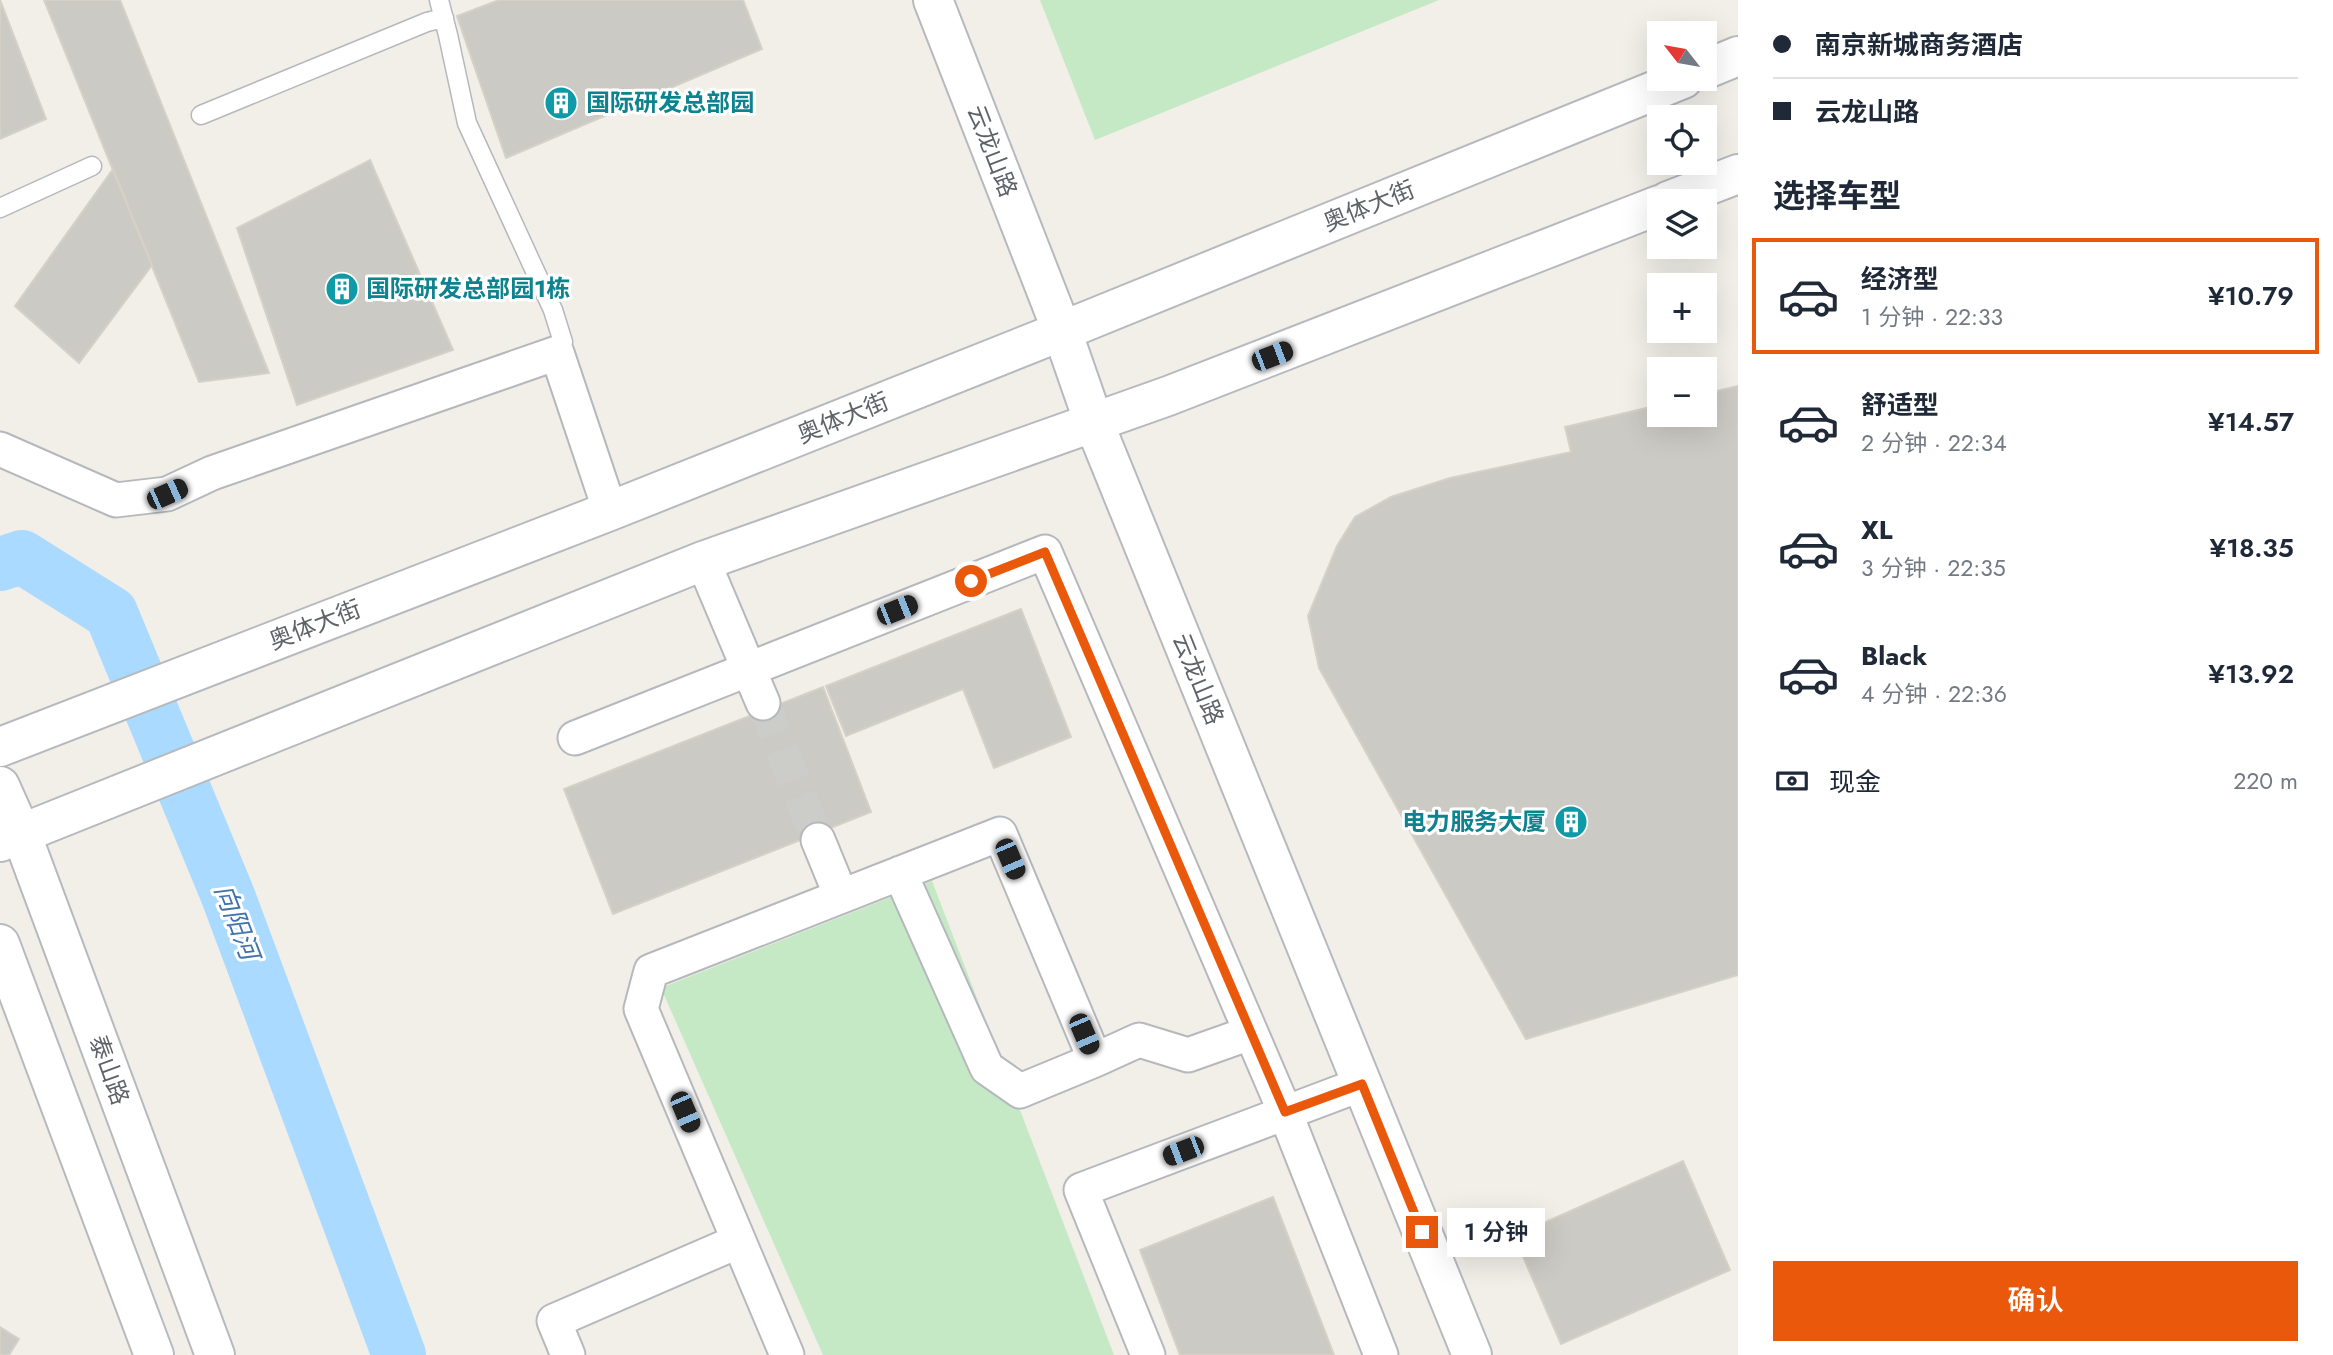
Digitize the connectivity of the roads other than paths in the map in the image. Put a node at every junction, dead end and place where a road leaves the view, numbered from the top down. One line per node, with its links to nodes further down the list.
1 (439, 0): 3 (lane)
2 (933, 0): 13 (main road, 云龙山路)
3 (444, 18): 7 (lane); 14 (lane)
4 (1738, 56): 5 (main road)
5 (1717, 65)
6 (1653, 91): 13 (main road, 奥体大街)
7 (201, 116)
8 (92, 166): 11 (lane)
9 (1738, 174): 10 (main road)
10 (1699, 189)
11 (0, 208)
12 (1647, 210): 15 (main road)
13 (1062, 331): 15 (main road, 云龙山路); 17 (main road, 奥体大街)
14 (563, 342)
15 (1094, 423): 18 (main road); 31 (main road, 云龙山路)
16 (0, 449): 17 (street)
17 (610, 511): 22 (main road, 奥体大街)
18 (703, 561): 19 (street); 24 (main road)
19 (748, 669): 20 (street); 21 (street); 29 (street)
20 (763, 703)
21 (575, 738)
22 (0, 747)
23 (0, 786): 24 (main road, 泰山路)
24 (11, 837): 35 (main road, 泰山路)
25 (818, 840): 27 (street)
26 (900, 873): 27 (street); 30 (street); 30 (street)
27 (841, 896): 33 (street)
28 (0, 944): 34 (main road)
29 (1250, 1033): 30 (street); 32 (street)
30 (1095, 1059)
31 (1362, 1084): 32 (street); 40 (main road, 云龙山路)
32 (1285, 1112): 38 (street); 39 (street)
33 (739, 1241): 36 (street); 37 (street)
34 (154, 1355)
35 (215, 1355)
36 (568, 1355)
37 (787, 1355)
38 (1148, 1355)
39 (1381, 1355)
40 (1472, 1355)

